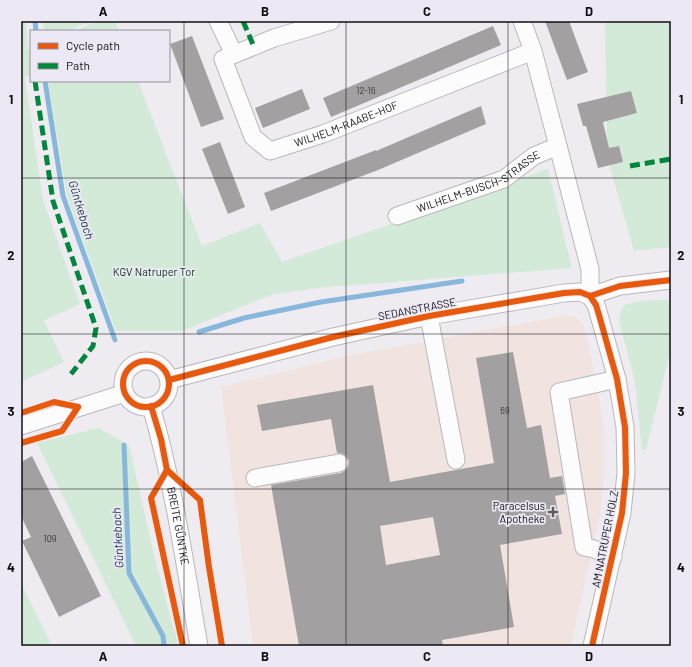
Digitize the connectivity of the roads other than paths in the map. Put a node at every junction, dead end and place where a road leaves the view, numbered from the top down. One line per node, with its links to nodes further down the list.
1 (218, 21): 5 (street)
2 (331, 21): 5 (street)
3 (522, 21): 4 (street)
4 (533, 51): 5 (street, WILHELM-RAABE-HOF); 6 (street)
5 (234, 54)
6 (558, 146): 7 (street, WILHELM-BUSCH-STRASSE); 9 (street)
7 (397, 216)
8 (671, 280): 9 (street)
9 (590, 296): 10 (street, SEDANSTRASSE); 11 (street, AM NATRUPER HOLZ)
10 (429, 316): 12 (street, SEDANSTRASSE); 16 (street)
11 (616, 379): 19 (street, AM NATRUPER HOLZ); 19 (street)
12 (169, 380): 13 (street); 14 (street)
13 (125, 393): 14 (street); 15 (street)
14 (151, 406): 20 (street, BREITE GÜNTKE)
15 (21, 426)
16 (456, 460)
17 (339, 463): 18 (street)
18 (255, 478)
19 (613, 557): 21 (street, AM NATRUPER HOLZ)
20 (199, 646)
21 (592, 646)

